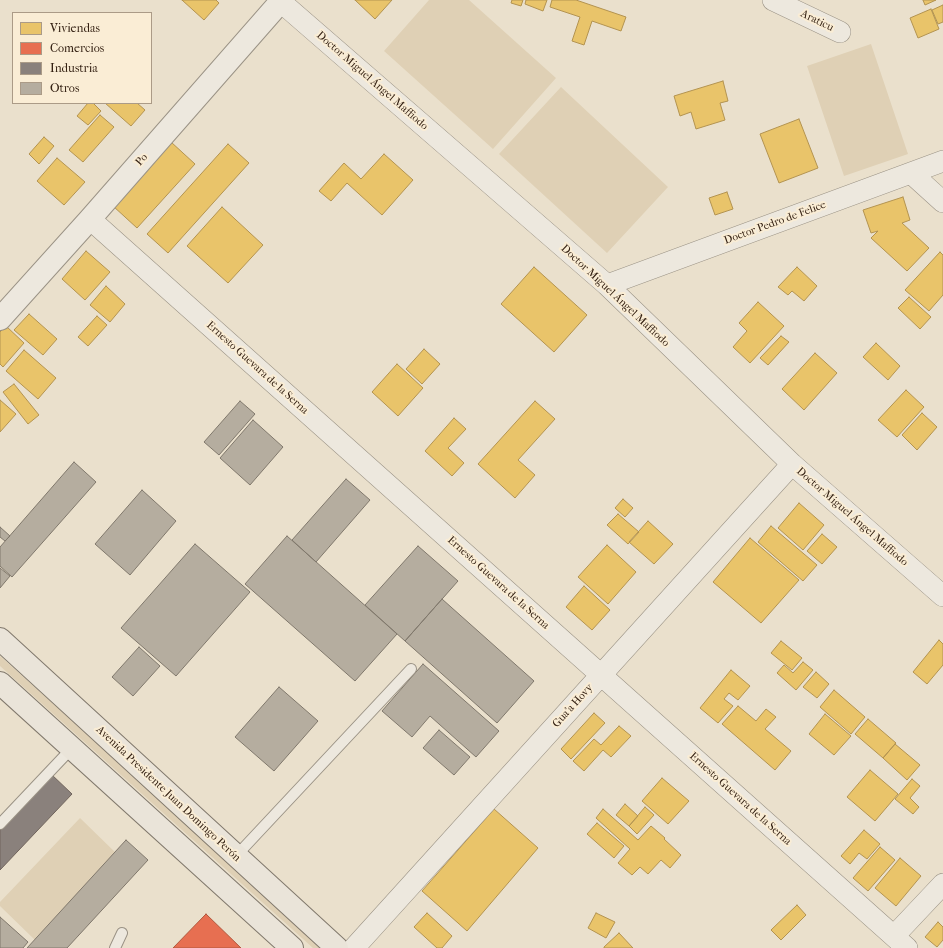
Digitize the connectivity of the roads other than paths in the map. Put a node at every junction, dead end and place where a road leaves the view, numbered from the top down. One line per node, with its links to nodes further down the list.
1 (773, 0): 3 (street, Araticu)
2 (282, 1): 7 (street, Po); 8 (street, Doctor Miguel Ángel Maffiodo)
3 (840, 32)
4 (943, 161): 5 (street, Doctor Pedro de Felice)
5 (912, 173): 6 (street); 8 (street, Doctor Pedro de Felice)
6 (943, 202)
7 (90, 219): 9 (street, Po); 14 (street, Ernesto Guevara de la Serna)
8 (607, 285): 10 (street, Doctor Miguel Ángel Maffiodo)
9 (0, 318)
10 (792, 464): 11 (street, Doctor Miguel Ángel Maffiodo); 14 (street, Gua'a Hovy)
11 (943, 596)
12 (0, 639): 18 (main road, Avenida Presidente Juan Domingo Perón)
13 (411, 669): 18 (lane)
14 (601, 675): 21 (street, Ernesto Guevara de la Serna); 25 (street, Gua'a Hovy)
15 (0, 683): 16 (main road)
16 (72, 748): 17 (lane); 23 (main road)
17 (0, 824)
18 (236, 856): 24 (main road, Avenida Presidente Juan Domingo Perón)
19 (943, 884): 21 (street)
20 (122, 933): 22 (lane)
21 (901, 942)
22 (115, 948)
23 (292, 948)
24 (337, 948)
25 (354, 948)

